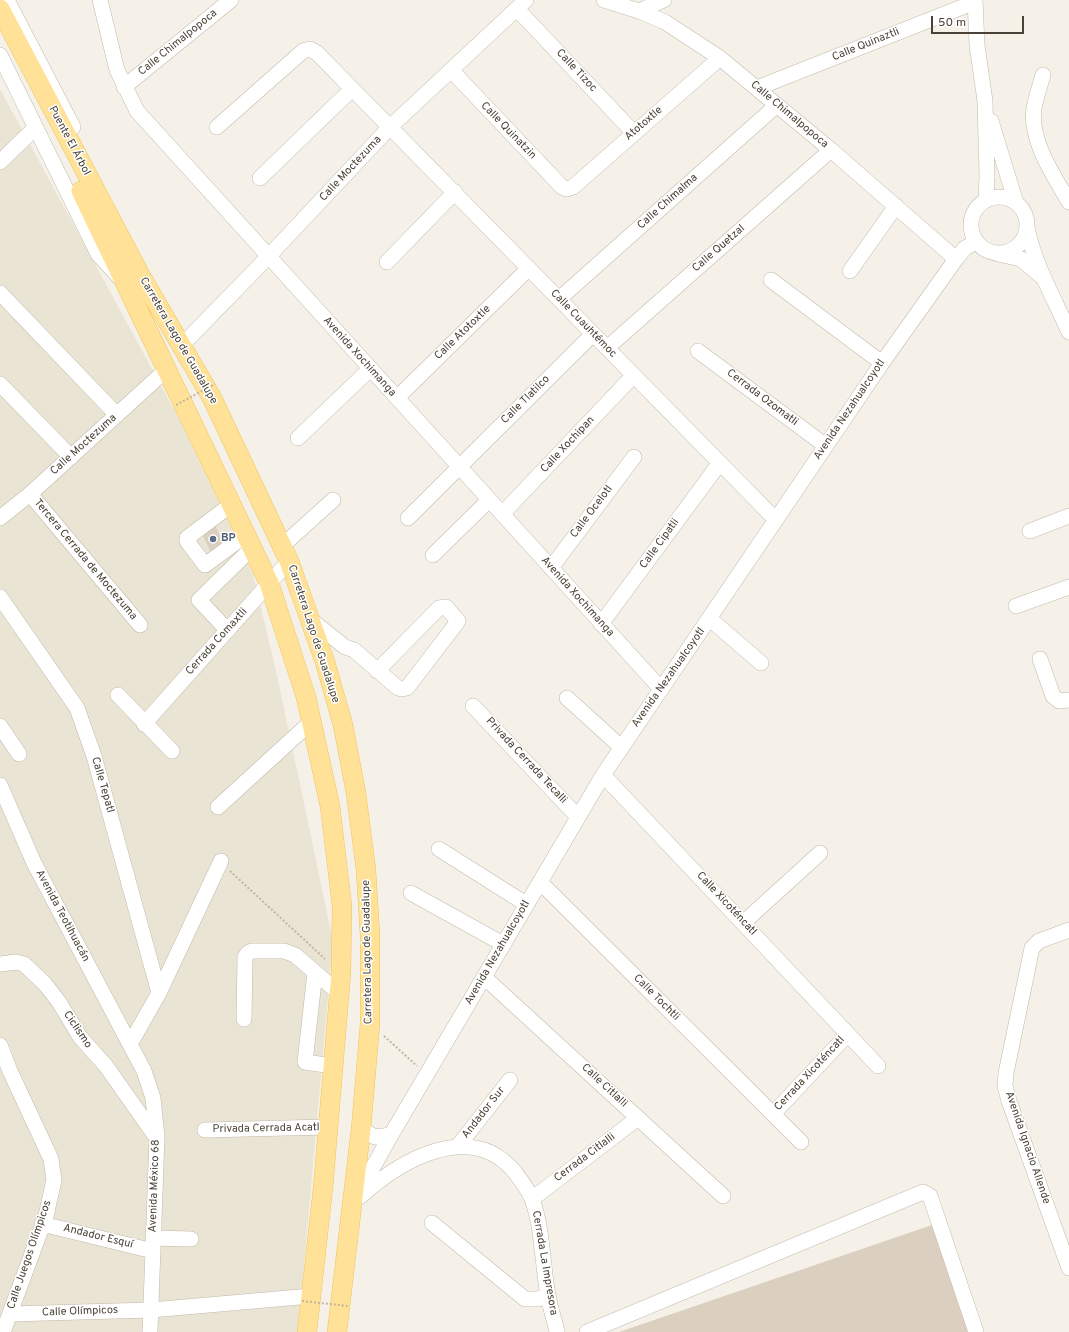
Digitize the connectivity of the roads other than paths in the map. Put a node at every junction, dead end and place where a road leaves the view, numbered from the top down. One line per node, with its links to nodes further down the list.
1 (7, 0): 42 (street, Carretera Lago de Guadalupe)
2 (100, 0): 15 (street, Avenida Xochimanga)
3 (231, 0): 15 (street, Calle Chimalpopoca)
4 (604, 0): 9 (street, Calle Chimalpopoca)
5 (664, 0): 9 (street)
6 (975, 1): 16 (street, Calle Quinaztli); 18 (street)
7 (522, 4): 13 (street, Calle Moctezuma); 23 (street, Calle Tizoc)
8 (0, 8): 33 (main road, Puente El Árbol)
9 (639, 11): 12 (street, Calle Chimalpopoca)
10 (0, 27): 33 (main road, Puente El Árbol)
11 (0, 55): 21 (street, Carretera Lago de Guadalupe)
12 (720, 58): 16 (street, Calle Chimalpopoca); 23 (street, Atotoxtle)
13 (451, 70): 22 (street, Calle Moctezuma); 27 (street, Calle Quinatzin)
14 (1043, 75): 30 (street)
15 (124, 87): 37 (street, Avenida Xochimanga)
16 (757, 88): 19 (street, Calle Chimalpopoca)
17 (352, 89): 20 (street, Calle Cuauhtémoc); 22 (street, Calle Cuauhtémoc); 26 (street)
18 (985, 101): 29 (street); 31 (street)
19 (777, 105): 24 (street, Calle Chimalpopoca); 46 (street, Calle Chimalma)
20 (216, 126)
21 (35, 128): 25 (street); 42 (street, Carretera Lago de Guadalupe)
22 (389, 128): 28 (street, Calle Cuauhtémoc); 37 (street, Calle Moctezuma)
23 (634, 134): 27 (street, Atotoxtle)
24 (831, 150): 32 (street, Calle Chimalpopoca); 50 (street, Calle Quetzal)
25 (0, 162)
26 (260, 178)
27 (567, 189)
28 (455, 192): 39 (street); 40 (street, Calle Cuauhtémoc)
29 (986, 200): 31 (street); 35 (street)
30 (1069, 202)
31 (1016, 203): 34 (street)
32 (896, 206): 38 (street, Calle Chimalpopoca); 41 (street)
33 (100, 215): 42 (main road, Puente El Árbol)
34 (1027, 226): 36 (street); 44 (street)
35 (976, 242): 36 (street); 38 (street, Avenida Nezahualcoyotl)
36 (998, 254): 44 (street)
37 (268, 257): 49 (street, Calle Moctezuma); 53 (street, Avenida Xochimanga)
38 (956, 258): 52 (street, Avenida Nezahualcoyotl)
39 (387, 262)
40 (529, 268): 46 (street, Calle Cuauhtémoc); 57 (street, Calle Atotoxtle)
41 (850, 271)
42 (131, 278): 49 (main road, Carretera Lago de Guadalupe); 54 (main road, Carretera Lago de Guadalupe)
43 (771, 280): 52 (street)
44 (1046, 281): 47 (street)
45 (0, 293): 58 (street)
46 (559, 299): 48 (street, Calle Cuauhtémoc)
47 (1069, 332)
48 (593, 334): 50 (street, Calle Cuauhtémoc); 64 (street, Calle Tlatilco)
49 (182, 345): 76 (main road, Carretera Lago de Guadalupe)
50 (606, 348): 55 (street, Calle Cuauhtémoc)
51 (698, 350): 60 (street, Cerrada Ozomatli)
52 (882, 363): 60 (street, Avenida Nezahualcoyotl)
53 (370, 369): 57 (street, Avenida Xochimanga); 59 (street)
54 (166, 370): 58 (street, Calle Moctezuma); 68 (main road, Carretera Lago de Guadalupe)
55 (633, 376): 63 (street, Calle Cuauhtémoc); 69 (street, Calle Xochipan)
56 (0, 384): 62 (street)
57 (397, 398): 64 (street, Avenida Xochimanga)
58 (117, 414): 62 (street, Calle Moctezuma)
59 (298, 438)
60 (826, 446): 73 (street, Avenida Nezahualcoyotl)
61 (634, 456): 78 (street, Calle Ocelotl)
62 (71, 457): 65 (street, Calle Moctezuma)
63 (719, 464): 73 (street, Calle Cuauhtémoc); 85 (street, Calle Cipatli)
64 (459, 467): 67 (street, Avenida Xochimanga); 72 (street, Calle Tlatilco)
65 (30, 494): 71 (street, Calle Moctezuma); 86 (street, Tercera Cerrada de Moctezuma)
66 (333, 500): 76 (street, Cerrada Comaxtli)
67 (489, 500): 69 (street, Avenida Xochimanga); 77 (street)
68 (232, 504): 75 (main road, Carretera Lago de Guadalupe); 75 (street)
69 (502, 514): 78 (street, Avenida Xochimanga)
70 (1069, 516): 74 (street)
71 (0, 518)
72 (408, 518)
73 (776, 520): 84 (street, Avenida Nezahualcoyotl)
74 (1030, 531)
75 (249, 542): 79 (main road, Carretera Lago de Guadalupe); 87 (street)
76 (285, 553): 79 (street, Cerrada Comaxtli); 83 (main road, Carretera Lago de Guadalupe)
77 (433, 555)
78 (551, 568): 85 (street, Avenida Xochimanga)
79 (269, 583): 87 (street, Cerrada Comaxtli); 98 (main road, Carretera Lago de Guadalupe)
80 (1069, 587): 82 (street)
81 (0, 597): 120 (street, Calle Tepatl)
82 (1016, 606)
83 (310, 619): 88 (street); 90 (main road, Carretera Lago de Guadalupe)
84 (710, 619): 91 (street); 93 (street, Avenida Nezahualcoyotl)
85 (601, 624): 93 (street, Avenida Xochimanga)
86 (140, 625)
87 (227, 630): 99 (street, Cerrada Comaxtli)
88 (345, 647): 90 (street); 92 (street)
89 (1040, 660): 96 (street)
90 (325, 662): 132 (main road, Carretera Lago de Guadalupe)
91 (761, 663)
92 (377, 671): 92 (street)
93 (661, 689): 101 (street, Avenida Nezahualcoyotl)
94 (118, 695): 99 (street)
95 (567, 698): 101 (street)
96 (1069, 700)
97 (473, 706): 107 (street, Privada Cerrada Tecalli)
98 (311, 722): 106 (street); 121 (main road, Carretera Lago de Guadalupe)
99 (144, 724): 102 (street)
100 (0, 726): 103 (street)
101 (621, 747): 104 (street, Avenida Nezahualcoyotl)
102 (172, 751)
103 (19, 754)
104 (603, 775): 107 (street, Avenida Nezahualcoyotl); 114 (street, Calle Xicoténcatl)
105 (0, 786): 124 (street, Avenida Teotihuacán)
106 (218, 807)
107 (578, 817): 111 (street, Avenida Nezahualcoyotl)
108 (439, 849): 113 (street)
109 (820, 853): 114 (street)
110 (221, 861): 120 (street)
111 (540, 882): 113 (street, Avenida Nezahualcoyotl); 129 (street, Calle Tochtli)
112 (411, 893): 116 (street)
113 (526, 904): 116 (street, Avenida Nezahualcoyotl)
114 (743, 923): 123 (street, Calle Xicoténcatl)
115 (1069, 930): 145 (street, Avenida Ignacio Allende)
116 (503, 944): 119 (street, Avenida Nezahualcoyotl)
117 (0, 964): 135 (street, Ciclismo)
118 (315, 972): 121 (street); 122 (street); 126 (street)
119 (484, 976): 130 (street, Calle Citlalli); 134 (street, Avenida Nezahualcoyotl)
120 (159, 993): 124 (street)
121 (339, 993): 126 (main road, Carretera Lago de Guadalupe)
122 (244, 1019)
123 (848, 1034): 127 (street, Calle Xicoténcatl); 129 (street, Cerrada Xicoténcatl)
124 (130, 1044): 135 (street, Avenida México 68)
125 (0, 1045): 142 (street, Calle Juegos Olímpicos)
126 (333, 1066): 131 (main road, Carretera Lago de Guadalupe)
127 (878, 1066)
128 (510, 1080): 137 (street, Andador Sur)
129 (773, 1114): 136 (street, Calle Tochtli)
130 (638, 1118): 138 (street, Calle Citlalli); 139 (street, Cerrada Citlalli)
131 (327, 1127): 133 (street, Privada Cerrada Acatl); 147 (main road, Carretera Lago de Guadalupe)
132 (361, 1129): 134 (street); 140 (main road, Carretera Lago de Guadalupe)
133 (205, 1130)
134 (390, 1135): 140 (street, Avenida Nezahualcoyotl)
135 (157, 1137): 144 (street, Avenida México 68)
136 (801, 1142)
137 (458, 1146): 139 (street, Cerrada La Impresora); 140 (street, Cerrada La Impresora)
138 (723, 1196)
139 (532, 1199): 146 (street, Cerrada La Impresora)
140 (352, 1205): 154 (main road, Carretera Lago de Guadalupe)
141 (432, 1223): 146 (street)
142 (42, 1224): 144 (street, Andador Esquí); 149 (street, Calle Juegos Olímpicos)
143 (191, 1239): 144 (street, Andador Esquí)
144 (153, 1244): 148 (street, Avenida México 68)
145 (1069, 1268)
146 (548, 1295): 150 (street, Cerrada La Impresora)
147 (306, 1299): 148 (street, Calle Olímpicos); 153 (main road, Carretera Lago de Guadalupe)
148 (151, 1310): 149 (street, Calle Olímpicos); 152 (street, Avenida México 68)
149 (10, 1314): 151 (street, Calle Juegos Olímpicos)
150 (557, 1331)
151 (3, 1332)
152 (150, 1332)
153 (307, 1332)
154 (336, 1332)
155 (587, 1332): 156 (street)
156 (976, 1332)

